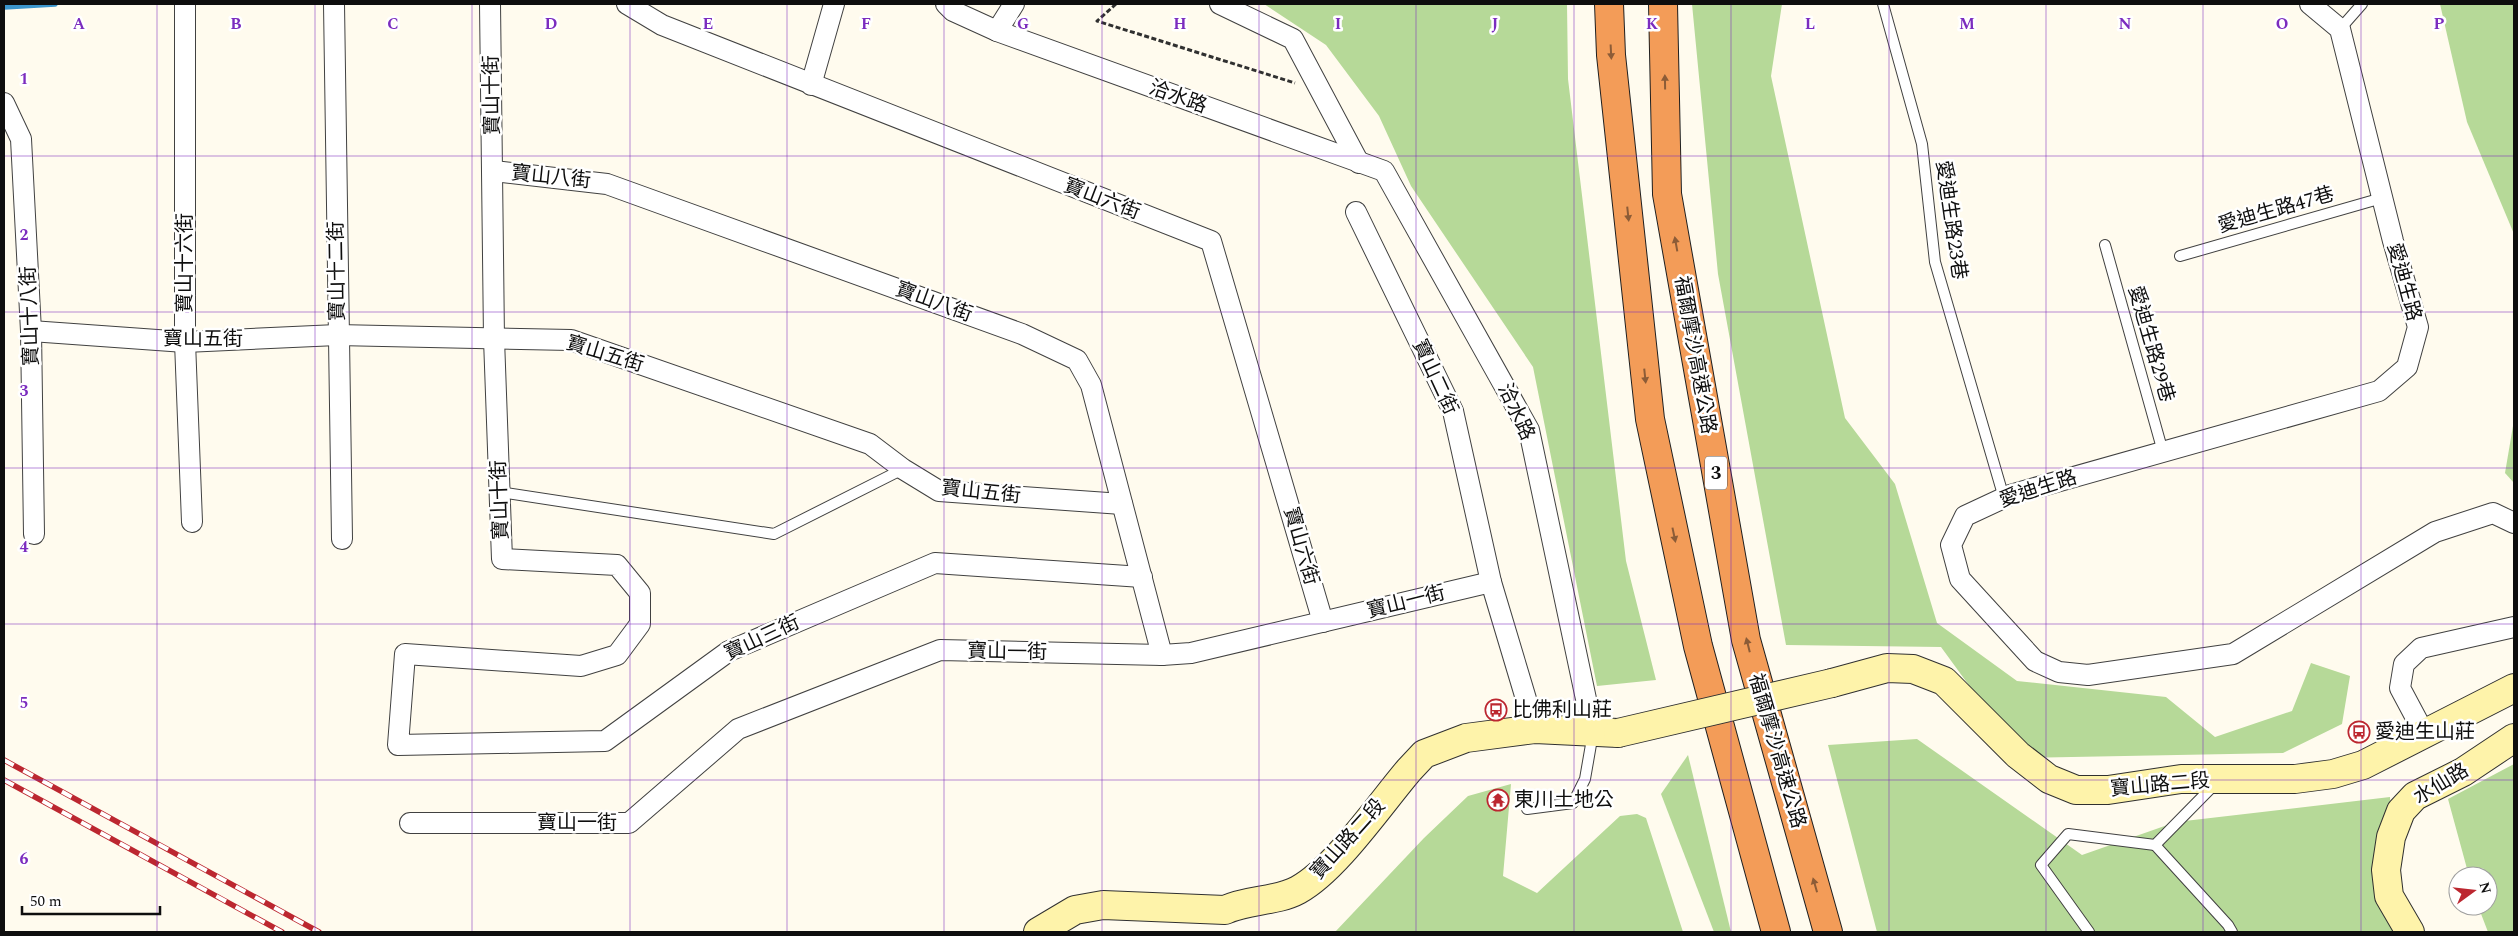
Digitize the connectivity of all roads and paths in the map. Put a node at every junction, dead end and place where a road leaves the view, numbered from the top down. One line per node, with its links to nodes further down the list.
1 (185, 4): 29 (street, 寶山十六街)
2 (334, 4): 27 (street, 寶山十二街)
3 (490, 4): 21 (street, 寶山十街)
4 (627, 4): 17 (street, 寶山六街)
5 (834, 4): 17 (street)
6 (946, 4): 16 (street, 洽水路)
7 (1014, 4): 16 (street)
8 (1116, 4): 18 (path)
9 (1220, 4): 18 (street)
10 (1610, 4): 55 (highway, one-way to 55)
11 (1663, 4): 56 (highway, 福爾摩沙高速公路 / 3, one-way to 11)
12 (1883, 4): 33 (lane, 愛迪生路23巷)
13 (2310, 4): 15 (street)
14 (2362, 4): 15 (lane)
15 (2340, 29): 22 (street, 愛迪生路)
16 (997, 31): 20 (street, 洽水路)
17 (811, 85): 41 (street, 寶山六街)
18 (1320, 91): 20 (street)
19 (4, 103): 26 (street, 寶山十八街)
20 (1359, 163): 46 (street, 洽水路)
21 (494, 171): 28 (street, 寶山十街); 34 (street, 寶山八街)
22 (2382, 198): 25 (lane, 愛迪生路47巷); 30 (street, 愛迪生路)
23 (1356, 212): 40 (street, 寶山二街)
24 (2105, 245): 30 (lane, 愛迪生路29巷)
25 (2180, 256)
26 (32, 331): 29 (street, 寶山五街); 37 (street, 寶山十八街)
27 (338, 335): 28 (street, 寶山五街); 29 (street, 寶山五街); 38 (street, 寶山十二街)
28 (494, 339): 31 (street, 寶山五街); 32 (street, 寶山十街)
29 (185, 342): 35 (street, 寶山十六街)
30 (2163, 452): 33 (street, 愛迪生路)
31 (903, 469): 32 (lane); 34 (street, 寶山五街)
32 (500, 492): 49 (street, 寶山十街)
33 (2004, 498): 36 (street, 愛迪生路)
34 (1122, 504): 39 (street, 寶山八街)
35 (192, 522)
36 (2514, 523)
37 (34, 534)
38 (342, 539)
39 (1142, 577): 43 (street, 寶山八街); 49 (street, 寶山三街)
40 (1491, 582): 41 (street, 寶山一街); 45 (street)
41 (1323, 622): 43 (street, 寶山一街)
42 (2514, 627): 47 (street)
43 (1162, 655): 52 (street, 寶山一街)
44 (2514, 688): 47 (street, 寶山路二段)
45 (1535, 729): 46 (street, 寶山路二段); 54 (street, 寶山路二段)
46 (1606, 732): 50 (street, 寶山路二段, bridge); 51 (lane)
47 (2424, 733): 50 (street, 寶山路二段)
48 (2514, 738): 59 (street, 水仙路)
49 (398, 746)
50 (2220, 779): 53 (lane)
51 (1527, 809)
52 (410, 823)
53 (2155, 845): 57 (lane); 58 (lane)
54 (1038, 932)
55 (1776, 932)
56 (1828, 932)
57 (2089, 932)
58 (2232, 932)
59 (2410, 932)

